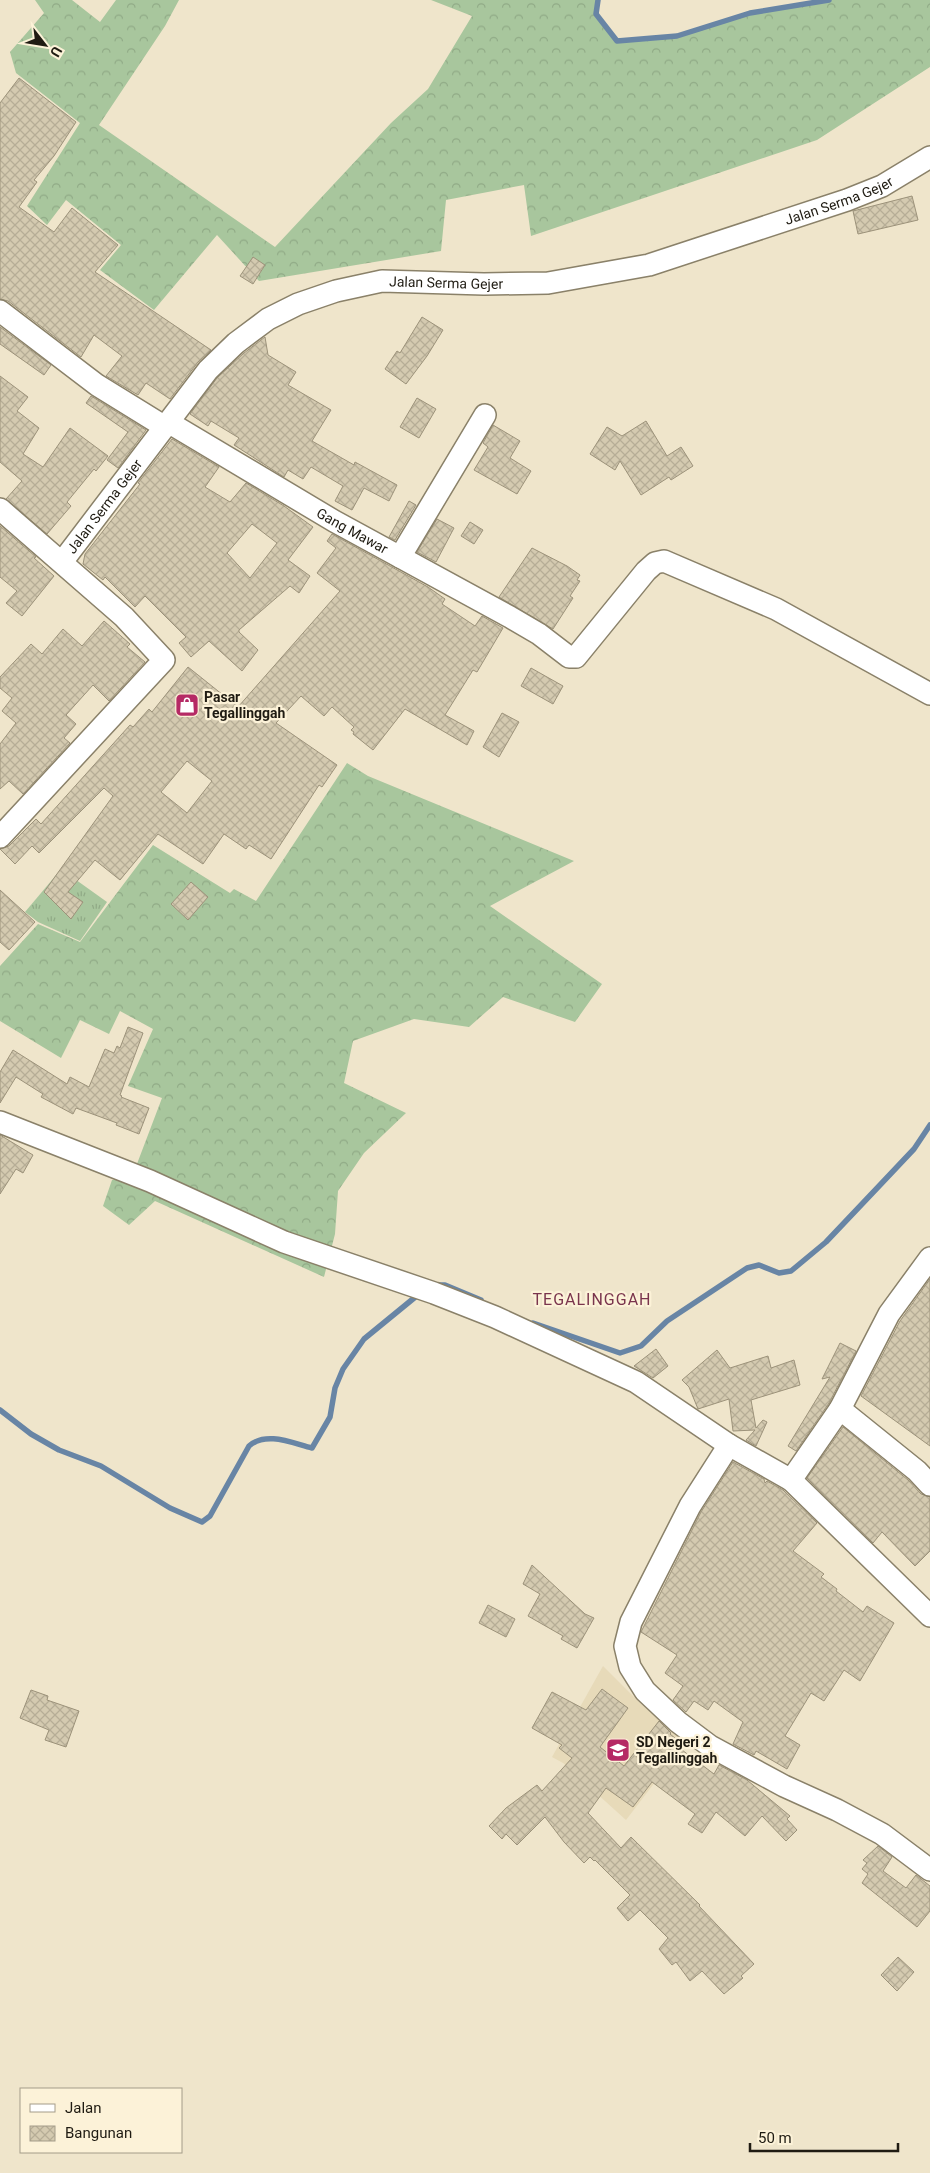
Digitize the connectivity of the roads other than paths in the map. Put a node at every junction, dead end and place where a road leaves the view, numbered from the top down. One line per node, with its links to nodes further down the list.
1 (930, 157): 4 (street, Jalan Serma Gejer)
2 (0, 311): 4 (street, Gang Mawar)
3 (485, 415): 6 (street)
4 (166, 424): 6 (street, Gang Mawar); 7 (street, Jalan Serma Gejer)
5 (0, 509): 7 (street)
6 (400, 556): 8 (street, Gang Mawar)
7 (62, 562): 9 (street)
8 (930, 694)
9 (0, 837)
10 (0, 1122): 13 (street)
11 (930, 1258): 12 (street)
12 (840, 1409): 14 (street); 15 (street)
13 (729, 1445): 14 (street); 17 (street)
14 (791, 1480): 16 (street)
15 (930, 1484)
16 (930, 1616)
17 (930, 1870)

